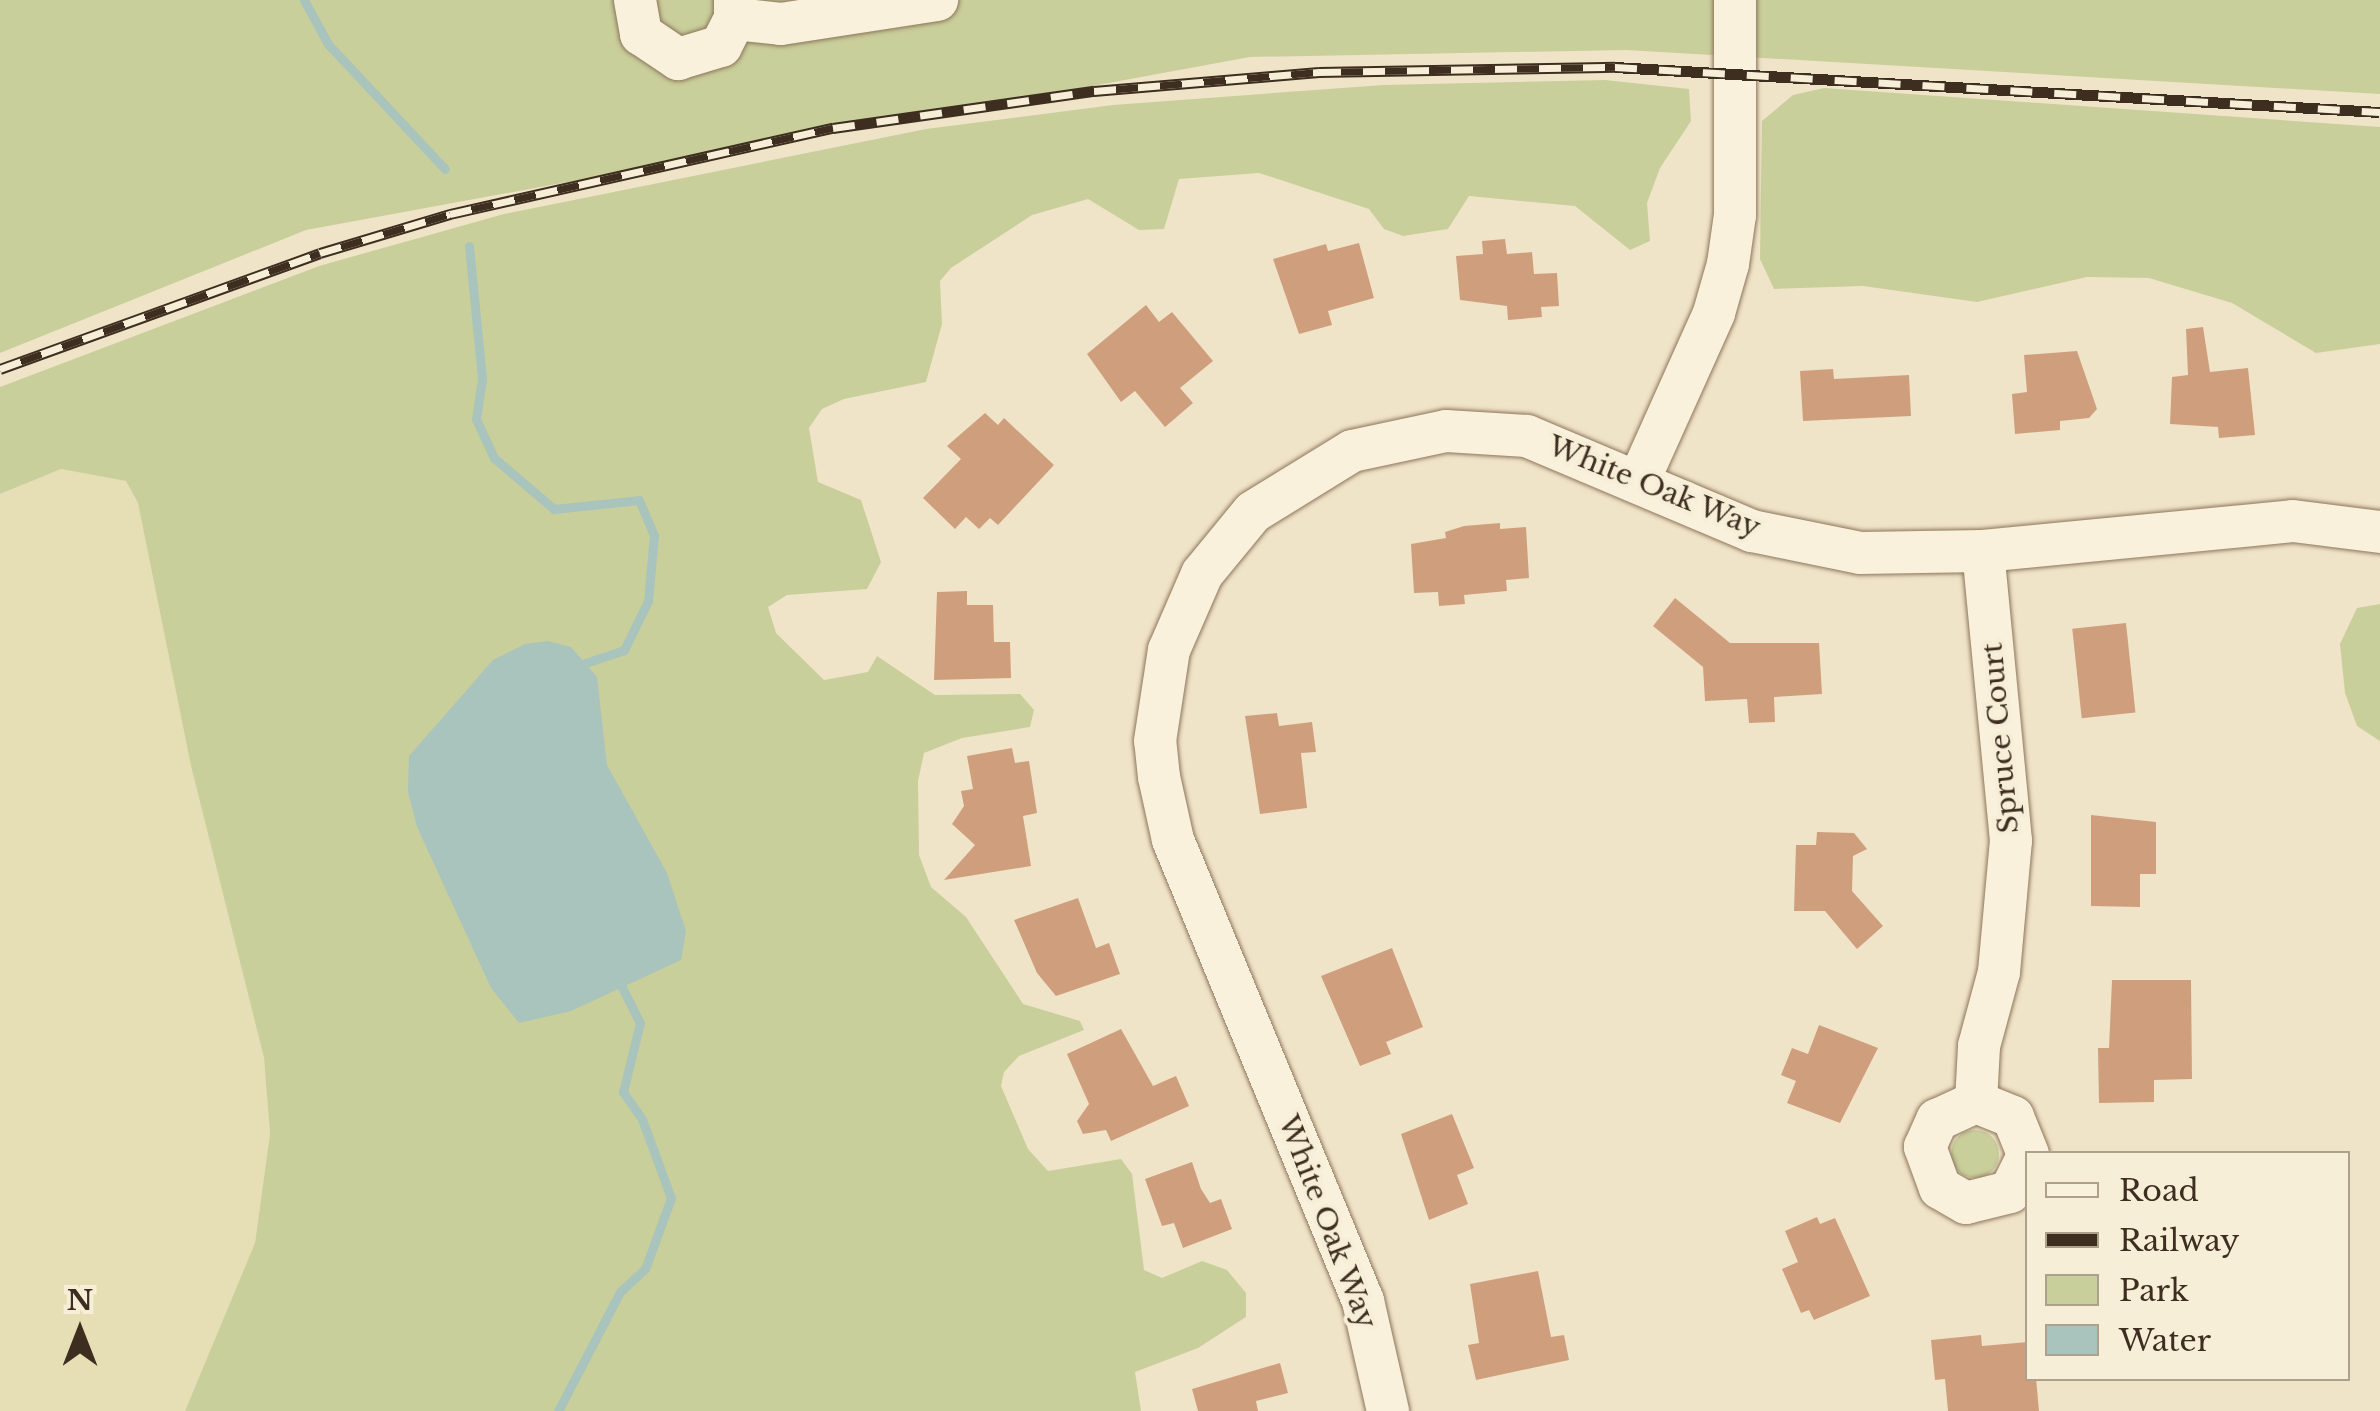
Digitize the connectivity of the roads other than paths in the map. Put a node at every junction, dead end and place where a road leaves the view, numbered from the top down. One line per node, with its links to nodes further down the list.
1 (635, 0): 4 (street)
2 (937, 0): 4 (street)
3 (1735, 0): 5 (street)
4 (735, 9)
5 (1640, 478): 7 (street, White Oak Way); 11 (street, White Oak Way)
6 (2380, 532): 7 (street, White Oak Way)
7 (1983, 551): 8 (street, Spruce Court)
8 (1976, 1102): 9 (street); 10 (street)
9 (2026, 1151)
10 (2025, 1165)
11 (1388, 1411)

